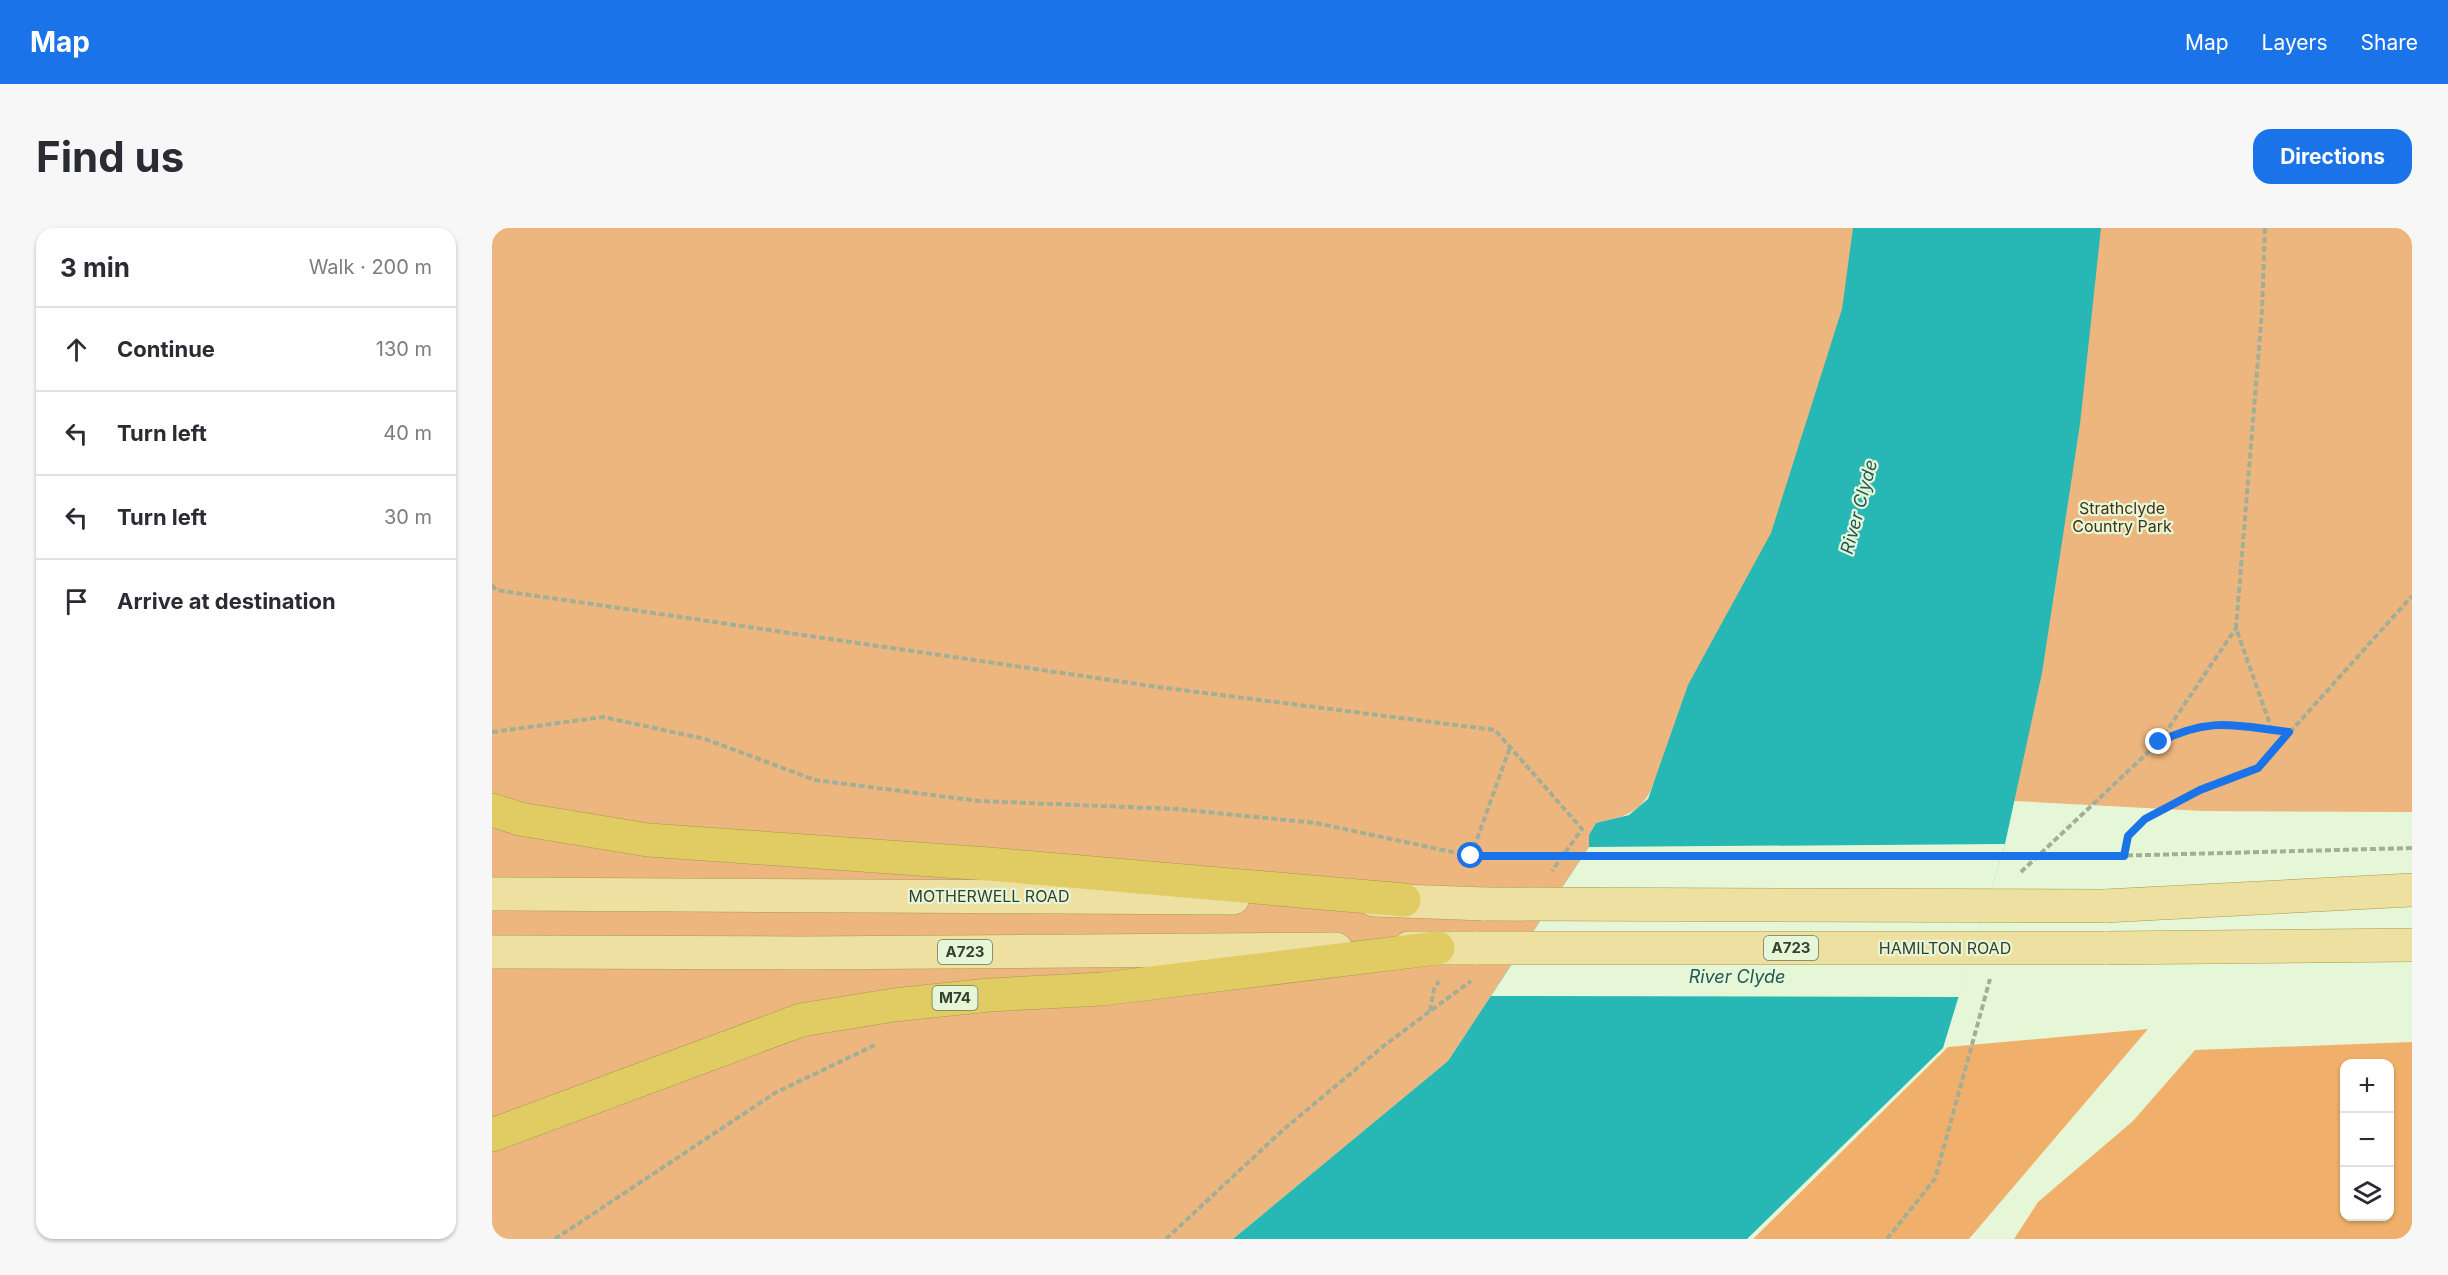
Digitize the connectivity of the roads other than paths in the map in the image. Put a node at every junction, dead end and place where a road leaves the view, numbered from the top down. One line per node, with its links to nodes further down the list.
1 (492, 810): 4 (highway)
2 (2412, 890): 4 (main road, MOTHERWELL ROAD, bridge)
3 (492, 894): 4 (main road, MOTHERWELL ROAD)
4 (1404, 900)
5 (2412, 945): 7 (main road, HAMILTON ROAD / A723, bridge)
6 (492, 952): 7 (main road, A723)
7 (1435, 962): 8 (highway, M74)
8 (492, 1135)

